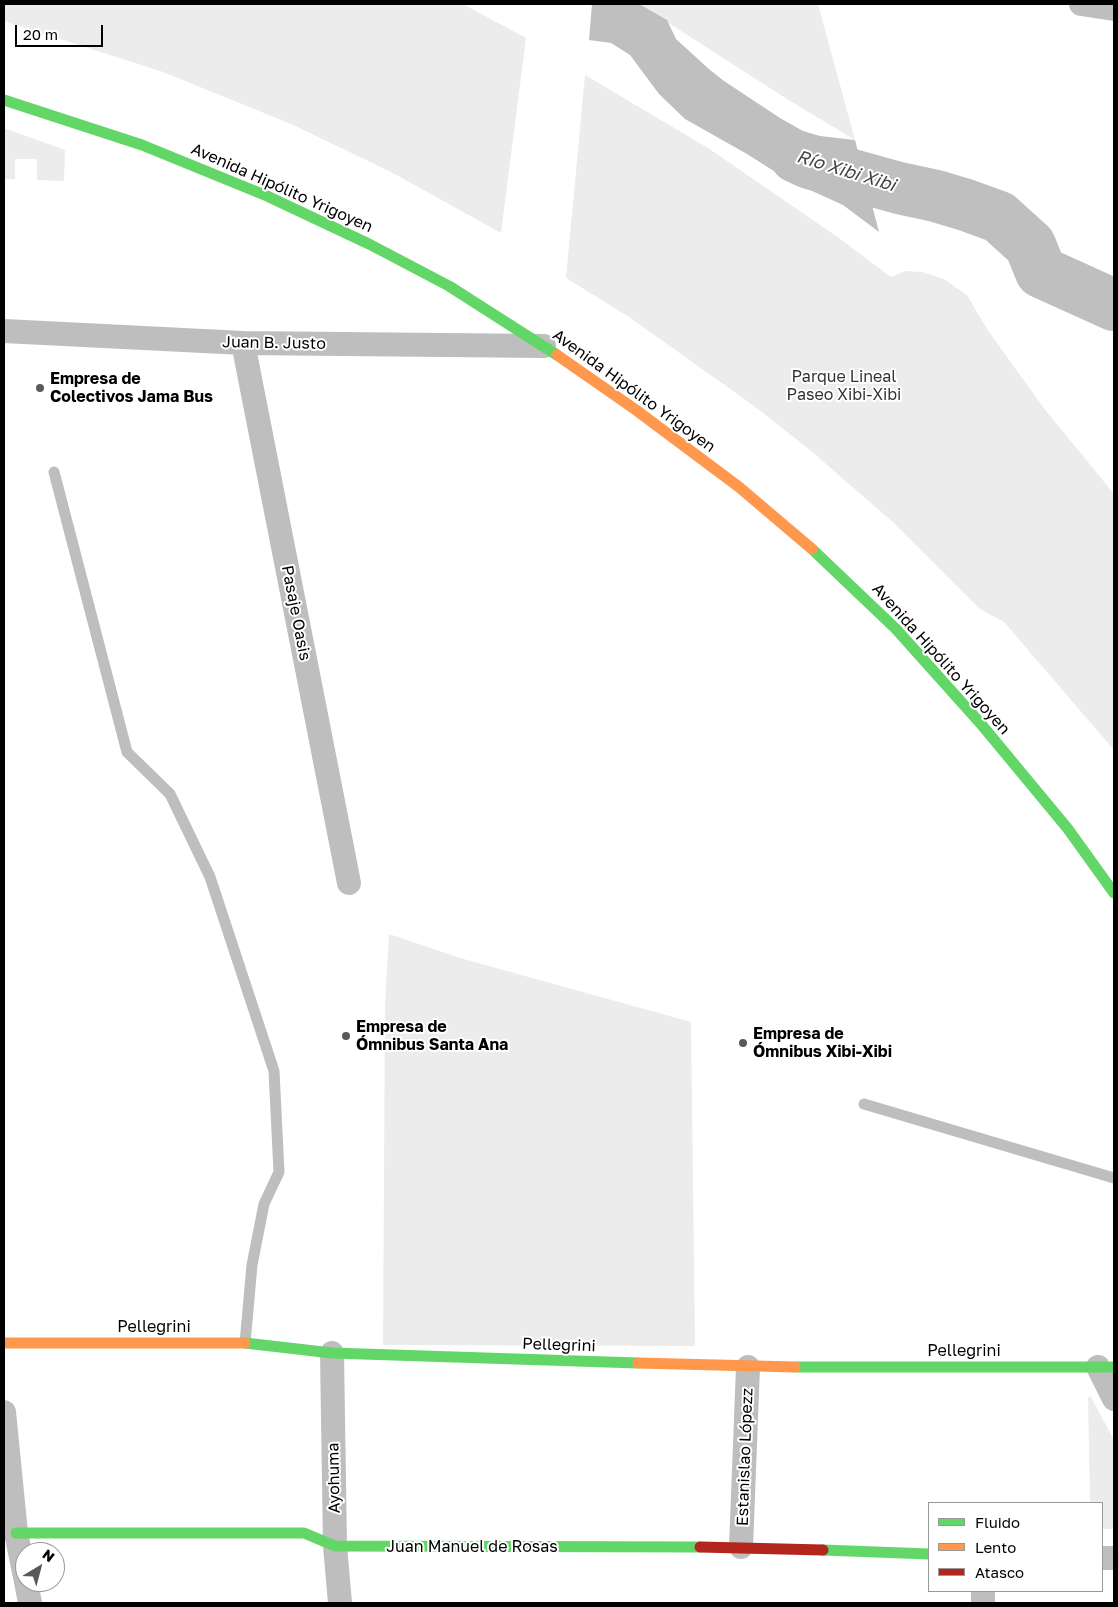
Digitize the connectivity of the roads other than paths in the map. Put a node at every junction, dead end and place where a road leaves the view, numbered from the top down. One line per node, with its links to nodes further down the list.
1 (1081, 4): 2 (street)
2 (1114, 9)
3 (4, 100): 6 (street, Avenida Hipólito Yrigoyen)
4 (4, 332): 5 (street, Juan B. Justo)
5 (244, 343): 6 (street, Juan B. Justo); 8 (street, Pasaje Oasis)
6 (544, 346): 9 (street, Avenida Hipólito Yrigoyen)
7 (54, 472): 13 (lane)
8 (349, 883)
9 (1114, 893)
10 (864, 1104): 11 (lane)
11 (1114, 1178)
12 (4, 1343): 13 (street, Pellegrini)
13 (245, 1343): 14 (street, Pellegrini)
14 (332, 1353): 15 (street, Pellegrini); 21 (street, Ayohuma)
15 (748, 1367): 16 (street, Pellegrini); 22 (street, Estanislao Lópezz)
16 (1106, 1367): 17 (street)
17 (1114, 1399)
18 (4, 1412): 19 (street)
19 (16, 1533): 20 (street); 21 (street, Juan Manuel de Rosas)
20 (18, 1542)
21 (335, 1546): 22 (street, Juan Manuel de Rosas); 24 (street, Ayohuma)
22 (741, 1547): 23 (street, Juan Manuel de Rosas)
23 (928, 1554)
24 (340, 1603)

